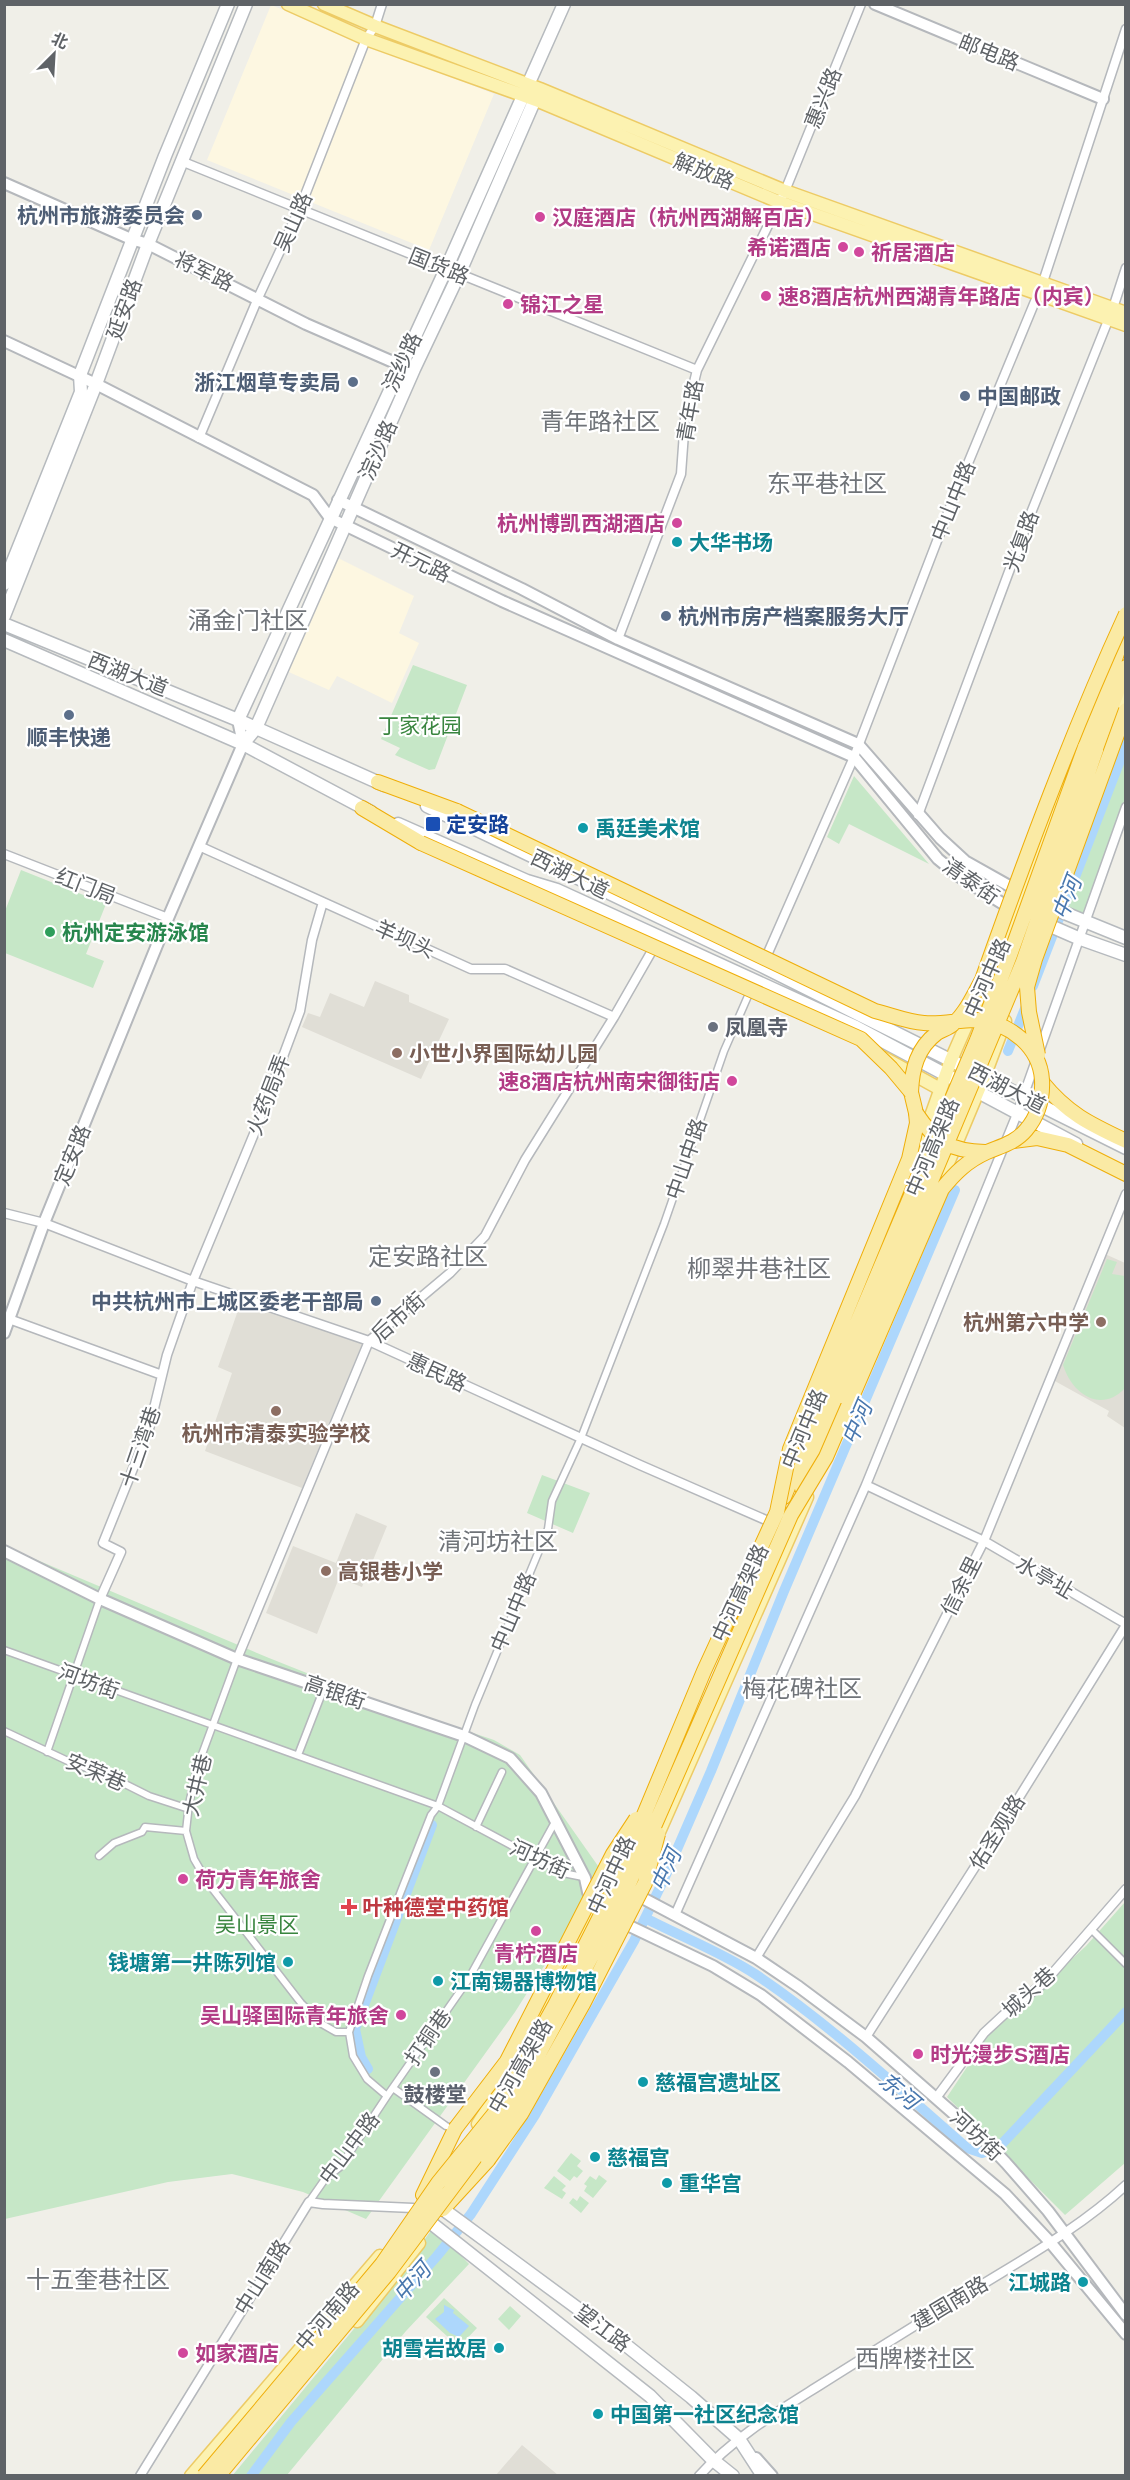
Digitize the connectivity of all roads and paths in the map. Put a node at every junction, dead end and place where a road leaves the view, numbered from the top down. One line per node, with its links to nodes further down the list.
1 (228, 4): 18 (main road, 延安路)
2 (246, 4): 14 (main road, 延安路)
3 (288, 4): 11 (main road, 解放路)
4 (324, 4): 9 (main road, 解放路)
5 (382, 4): 9 (street, 吴山路)
6 (564, 4): 12 (main road, 浣纱路)
7 (861, 4): 16 (street, 惠兴路)
8 (875, 4): 13 (street, 邮电路)
9 (375, 26): 11 (street, 吴山路); 12 (main road, 解放路)
10 (1125, 29): 13 (street, 中山中路)
11 (366, 39): 12 (main road, 解放路); 17 (street, 吴山路)
12 (532, 93): 16 (main road, 解放路); 21 (main road, 浣纱路); 22 (main road, 浣沙路)
13 (1103, 99): 23 (street, 中山中路)
14 (181, 161): 17 (street, 国货路); 19 (main road, 延安路)
15 (4, 183): 18 (street, 将军路)
16 (782, 196): 23 (main road, 解放路); 30 (street, 青年路)
17 (300, 208): 21 (street, 国货路); 24 (street, 吴山路)
18 (132, 239): 19 (street, 将军路); 31 (main road, 延安路)
19 (148, 243): 24 (street, 将军路); 32 (main road, 延安路)
20 (1125, 268): 26 (street, 光复路)
21 (446, 269): 22 (street, 国货路); 29 (main road, 浣纱路)
22 (459, 274): 30 (street, 国货路); 35 (main road, 浣沙路)
23 (1040, 287): 26 (main road, 解放路); 51 (street, 中山中路)
24 (258, 298): 29 (street, 将军路); 33 (street, 吴山路)
25 (1125, 313): 26 (main road, 解放路)
26 (1111, 314): 27 (main road, 解放路); 56 (street, 光复路)
27 (1125, 325)
28 (4, 341): 31 (street, 开元路)
29 (400, 365): 34 (main road, 浣纱路)
30 (697, 370): 43 (street, 青年路)
31 (80, 375): 32 (street, 开元路); 38 (main road, 延安路)
32 (96, 384): 33 (street, 开元路); 40 (main road, 延安路)
33 (199, 438): 36 (street, 开元路)
34 (338, 500): 35 (street, 开元路); 36 (main road, 浣纱路)
35 (353, 507): 37 (main road, 浣沙路); 43 (street, 开元路)
36 (330, 518): 37 (street, 开元路); 48 (main road, 浣纱路)
37 (346, 525): 49 (main road, 浣沙路); 52 (street, 开元路)
38 (4, 584)
39 (1125, 614): 59 (main road, 中河中路); 74 (highway, bridge)
40 (4, 616)
41 (4, 624): 48 (main road, 西湖大道)
42 (1125, 627): 101 (highway, 中河高架路, bridge)
43 (618, 639): 51 (street, 开元路)
44 (4, 640): 50 (main road, 西湖大道)
45 (1125, 667): 101 (highway, 中河高架路, bridge)
46 (1125, 696): 61 (main road, 中河中路)
47 (1125, 710): 78 (highway, bridge)
48 (238, 720): 49 (main road, 西湖大道); 50 (street)
49 (256, 728): 50 (main road, 浣沙路); 53 (main road, 西湖大道)
50 (243, 744): 55 (main road, 西湖大道); 57 (street, 定安路)
51 (858, 744): 52 (street, 中山中路); 56 (street, 清泰街)
52 (854, 757): 62 (street, 清泰街); 70 (street, 中山中路)
53 (378, 782): 70 (main road, 西湖大道); 74 (highway, bridge)
54 (1125, 807): 64 (street)
55 (362, 808): 71 (main road, 西湖大道); 80 (highway, bridge)
56 (918, 815): 59 (street, 清泰街)
57 (199, 846): 60 (street, 羊坝头); 63 (street, 定安路)
58 (4, 854): 63 (street, 红门局)
59 (1023, 894): 61 (main road, 清泰街); 62 (main road, 中河中路)
60 (323, 902): 73 (street, 羊坝头); 94 (street, 火药局弄)
61 (1052, 908): 64 (main road, 清泰街); 65 (main road, 中河中路)
62 (1016, 911): 65 (main road, 清泰街); 75 (main road, 中河中路)
63 (168, 918): 93 (street, 定安路)
64 (1080, 920): 66 (street); 67 (main road, 清泰街)
65 (1045, 925): 66 (main road, 清泰街); 77 (main road, 中河中路)
66 (1073, 937): 69 (main road, 清泰街); 82 (street)
67 (1125, 938)
68 (653, 949): 73 (street, 后市街)
69 (1125, 955)
70 (762, 966): 75 (main road, 西湖大道)
71 (756, 981): 76 (main road, 西湖大道); 79 (main road)
72 (748, 996): 99 (street, 中山中路)
73 (614, 1017): 97 (street, 后市街)
74 (954, 1023): 78 (highway, bridge); 80 (highway, bridge)
75 (951, 1060): 76 (main road, 中河中路); 77 (main road, 西湖大道)
76 (945, 1075): 79 (main road, 中河中路); 81 (main road, 西湖大道)
77 (984, 1077): 81 (main road, 中河中路); 82 (main road, 西湖大道)
78 (1042, 1077): 85 (highway, bridge); 86 (highway)
79 (940, 1089): 101 (main road, 中河中路)
80 (911, 1092): 83 (highway)
81 (977, 1092): 84 (main road, 西湖大道); 102 (main road, 中河中路)
82 (1024, 1097): 84 (street); 87 (main road, 西湖大道)
83 (916, 1113): 88 (highway, bridge); 101 (highway, bridge)
84 (1017, 1113): 89 (main road, 西湖大道); 100 (street)
85 (1013, 1141): 88 (highway, bridge); 90 (highway)
86 (1125, 1142)
87 (1125, 1148)
88 (987, 1152): 101 (highway, bridge)
89 (1125, 1169)
90 (1125, 1174)
91 (1125, 1194): 103 (street, 信余里)
92 (4, 1213): 93 (street, 惠民路)
93 (44, 1223): 94 (street, 惠民路); 95 (street, 定安路)
94 (193, 1281): 97 (street, 惠民路); 98 (street, 十三湾巷)
95 (9, 1319): 96 (street, 定安路); 98 (street)
96 (4, 1333)
97 (369, 1341): 99 (street, 惠民路); 108 (street, 后市街)
98 (162, 1375): 105 (street, 十三湾巷)
99 (581, 1438): 101 (street, 惠民路); 113 (street, 中山中路)
100 (866, 1485): 103 (street, 水亭址); 130 (street)
101 (778, 1516): 102 (street, 惠民路); 117 (highway, 中河高架路, bridge); 126 (main road, 中河中路)
102 (792, 1532): 128 (main road, 中河中路)
103 (984, 1542): 106 (street, 水亭址); 133 (street, 信余里)
104 (4, 1551): 105 (street, 高银街)
105 (100, 1599): 108 (street, 高银街); 109 (street)
106 (1125, 1624): 136 (street, 佑圣观路)
107 (4, 1650): 109 (street, 河坊街)
108 (237, 1659): 110 (street, 高银街); 111 (street, 后市街)
109 (75, 1676): 111 (street, 河坊街); 114 (street)
110 (324, 1688): 113 (street, 高银街); 115 (street)
111 (213, 1725): 115 (street, 河坊街); 119 (street, 大井巷)
112 (4, 1731): 114 (street, 安荣巷)
113 (464, 1736): 118 (street, 中山中路); 120 (street, 高银街)
114 (47, 1752): 119 (street, 安荣巷)
115 (298, 1755): 118 (street, 河坊街)
116 (502, 1772): 121 (street)
117 (662, 1792): 140 (highway, bridge); 145 (highway, bridge); 155 (highway, 中河高架路, bridge); 156 (highway, 中河高架路, bridge)
118 (438, 1806): 121 (street, 河坊街); 135 (street, 中山中路)
119 (189, 1809): 122 (street, 大井巷)
120 (556, 1821): 124 (street, 打铜巷); 125 (street, 高银街)
121 (477, 1827): 124 (street, 河坊街)
122 (186, 1831): 123 (street); 135 (street, 大井巷)
123 (99, 1856)
124 (535, 1859): 125 (street, 河坊街); 137 (street, 打铜巷)
125 (585, 1878): 126 (street, 河坊街); 129 (street, 高银街)
126 (609, 1883): 128 (street, 河坊街); 129 (main road, 中河中路)
127 (1125, 1889): 132 (street, 城头巷)
128 (632, 1893): 130 (street, 河坊街); 131 (main road, 中河中路)
129 (598, 1906): 131 (street, 河坊街); 142 (main road, 中河中路)
130 (673, 1914): 133 (street, 河坊街)
131 (624, 1923): 145 (main road, 中河中路); 148 (street, 河坊街)
132 (1091, 1929): 134 (street); 139 (street, 城头巷)
133 (756, 1958): 136 (street, 河坊街)
134 (1125, 1964)
135 (349, 2032): 138 (street, 中山中路)
136 (866, 2037): 139 (street, 河坊街)
137 (393, 2088): 138 (street, 打铜巷); 140 (street)
138 (387, 2096): 143 (street, 中山中路)
139 (936, 2098): 147 (street, 河坊街)
140 (455, 2129): 142 (highway)
141 (1125, 2185): 147 (street, 建国南路)
142 (423, 2195): 144 (main road, 中河中路); 145 (main road, 望江路)
143 (309, 2202): 144 (street); 153 (street, 中山南路)
144 (412, 2208): 146 (main road, 望江路); 154 (main road, 中河南路)
145 (443, 2209): 146 (main road, 中河中路); 151 (main road, 望江路)
146 (433, 2224): 152 (main road, 望江路); 157 (main road, 中河南路)
147 (1064, 2232): 148 (street, 建国南路); 149 (street, 河坊街)
148 (1050, 2242): 150 (street, 河坊街); 151 (street, 建国南路)
149 (1125, 2315)
150 (1125, 2334)
151 (739, 2439): 152 (street, 建国南路); 161 (main road); 162 (street, 望江路)
152 (713, 2460): 158 (street, 建国南路); 159 (street, 望江路); 160 (main road)
153 (140, 2475)
154 (191, 2475)
155 (204, 2475)
156 (218, 2475)
157 (227, 2475)
158 (699, 2475)
159 (727, 2475)
160 (733, 2475)
161 (763, 2475)
162 (772, 2475)

